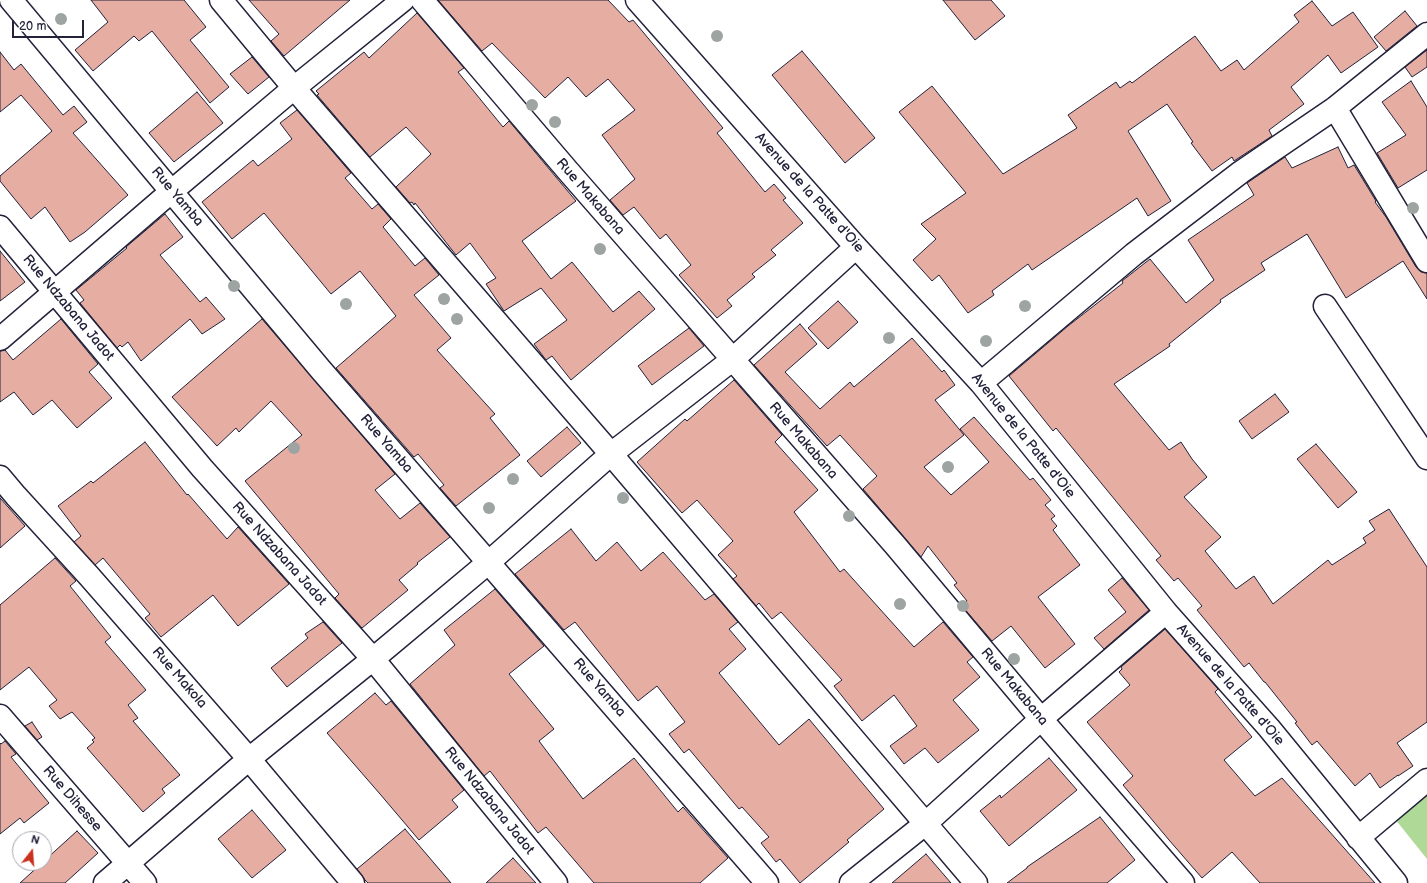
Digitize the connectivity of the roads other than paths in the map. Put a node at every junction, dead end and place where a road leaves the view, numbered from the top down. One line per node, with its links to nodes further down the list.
1 (11, 0): 9 (street, Rue Yamba)
2 (221, 0): 7 (street)
3 (403, 0): 7 (street)
4 (422, 0): 16 (street, Rue Makabana)
5 (637, 0): 11 (street, Avenue de la Patte d'Oie)
6 (1427, 34): 8 (street)
7 (294, 88): 9 (street); 18 (street)
8 (1335, 108): 12 (street); 17 (street)
9 (172, 191): 13 (street); 21 (street, Rue Yamba)
10 (0, 227): 13 (street, Rue Ndzabana Jadot)
11 (856, 247): 16 (street); 17 (street, Avenue de la Patte d'Oie)
12 (1427, 261)
13 (55, 292): 15 (street); 23 (street, Rue Ndzabana Jadot)
14 (1325, 306): 19 (street)
15 (0, 339)
16 (732, 360): 18 (street); 25 (street, Rue Makabana)
17 (981, 383): 22 (street, Avenue de la Patte d'Oie)
18 (611, 454): 21 (street); 28 (street)
19 (1427, 458)
20 (0, 477): 26 (street, Rue Makola)
21 (489, 562): 23 (street); 35 (street, Rue Yamba)
22 (1166, 612): 25 (street); 29 (street, Avenue de la Patte d'Oie)
23 (373, 659): 26 (street); 34 (street, Rue Ndzabana Jadot)
24 (0, 716): 30 (street, Rue Dihesse)
25 (1041, 719): 28 (street); 38 (street, Rue Makabana)
26 (249, 758): 30 (street); 33 (street, Rue Makola)
27 (1427, 780): 29 (street)
28 (925, 824): 36 (street); 37 (street)
29 (1358, 838): 39 (street, Avenue de la Patte d'Oie)
30 (128, 864): 31 (street); 32 (street, Rue Dihesse)
31 (105, 883)
32 (144, 883)
33 (353, 883)
34 (556, 883)
35 (767, 883)
36 (851, 883)
37 (976, 883)
38 (1183, 883)
39 (1396, 883)

